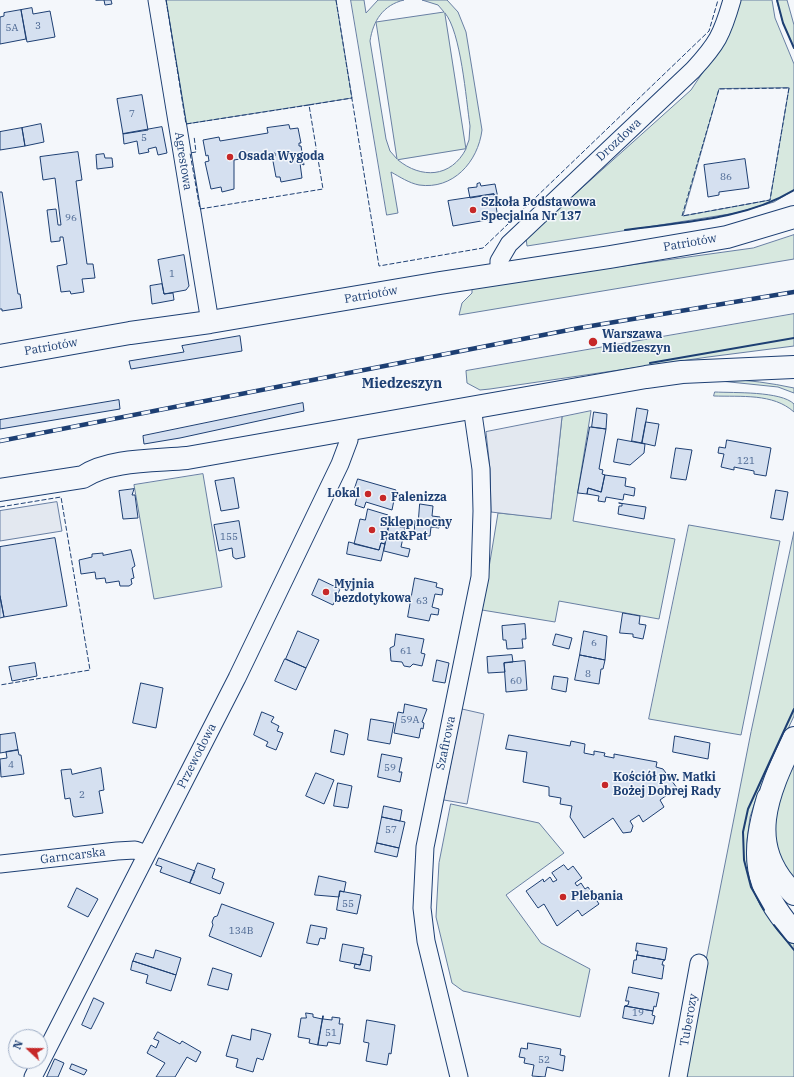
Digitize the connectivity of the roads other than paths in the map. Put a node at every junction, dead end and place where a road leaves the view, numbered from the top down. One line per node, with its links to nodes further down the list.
1 (156, 0): 8 (street, Agrestowa)
2 (732, 0): 7 (street, Drozdowa)
3 (794, 208): 6 (main road, Patriotów)
4 (794, 217): 6 (main road, Patriotów)
5 (794, 224): 6 (main road)
6 (741, 234): 7 (main road, Patriotów)
7 (499, 274): 8 (main road, Patriotów)
8 (210, 322): 10 (main road, Patriotów)
9 (794, 354): 12 (main road)
10 (0, 356)
11 (794, 367): 12 (main road)
12 (721, 371): 13 (main road); 14 (main road)
13 (794, 382)
14 (472, 407): 15 (main road); 25 (street, Szafirowa)
15 (350, 430): 16 (main road); 19 (street, Przewodowa)
16 (0, 490)
17 (794, 738): 18 (main road)
18 (768, 798): 21 (main road); 22 (main road)
19 (146, 854): 20 (street, Garncarska); 24 (street, Przewodowa)
20 (0, 864)
21 (794, 894)
22 (794, 932)
23 (699, 963): 26 (street, Tuberozy)
24 (33, 1077)
25 (459, 1077)
26 (678, 1077)

